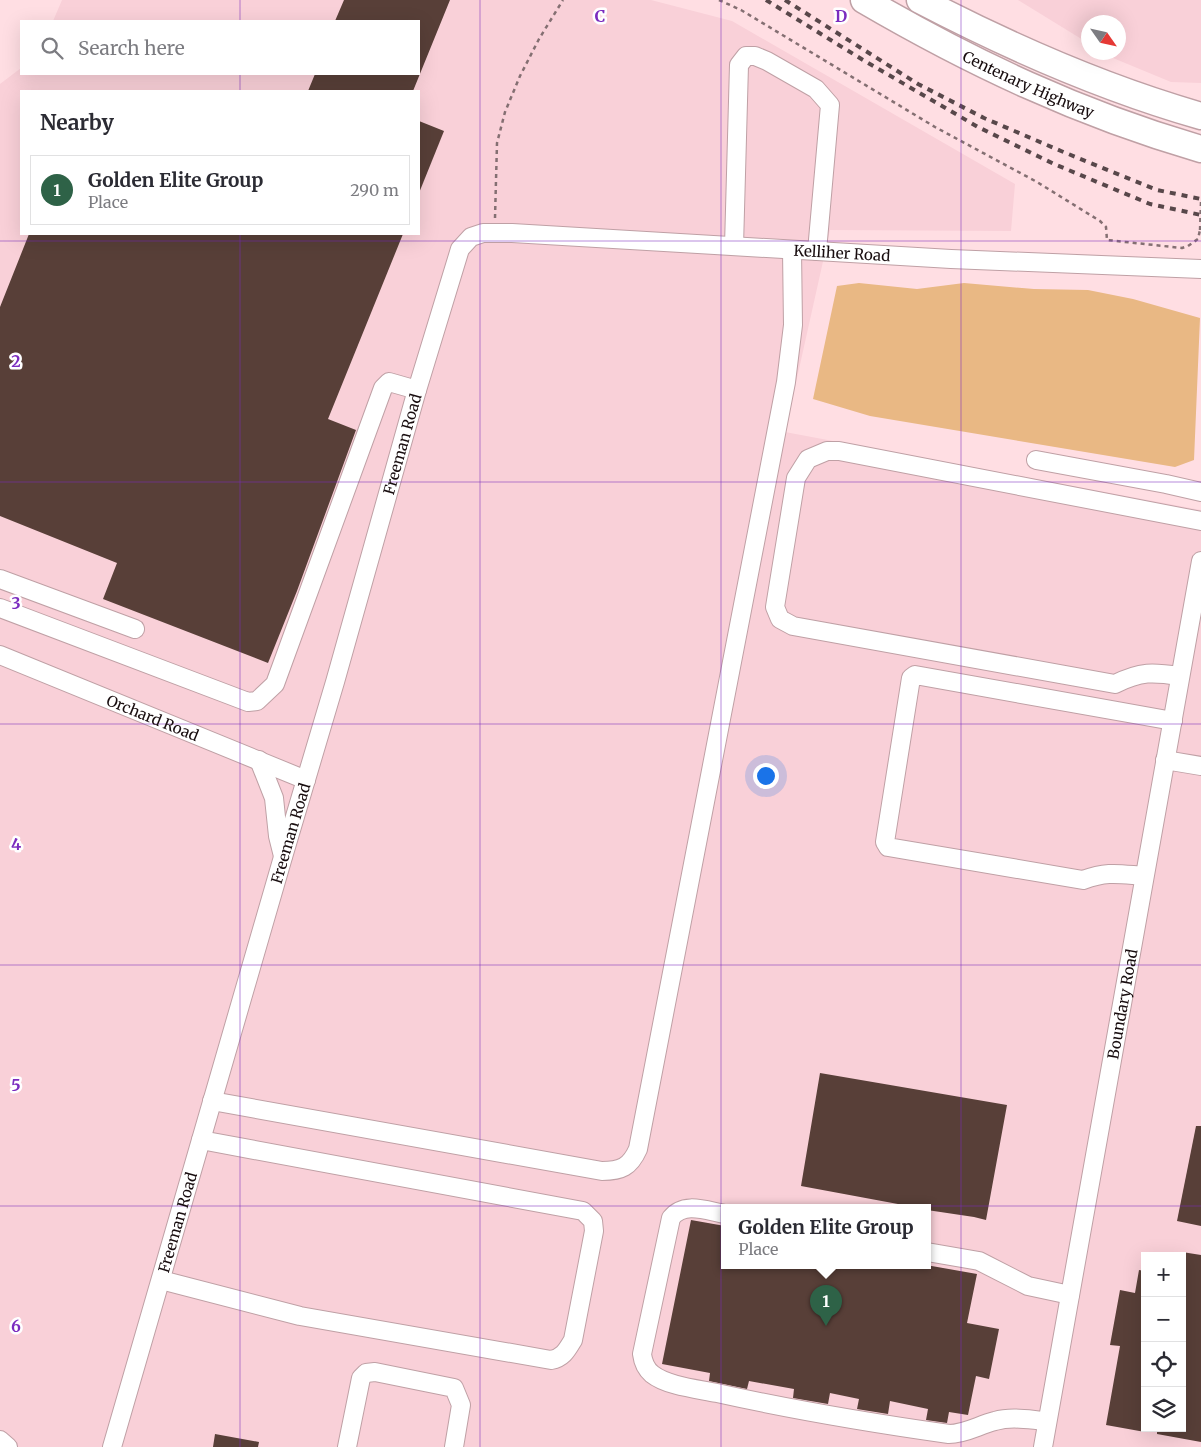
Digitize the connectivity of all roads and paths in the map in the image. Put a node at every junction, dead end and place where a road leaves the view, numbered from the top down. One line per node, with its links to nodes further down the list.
1 (563, 0): 8 (path)
2 (719, 0): 7 (path, bridge)
3 (864, 0): 6 (highway, Centenary Highway)
4 (920, 0): 5 (highway, Centenary Highway)
5 (1201, 116)
6 (1201, 149)
7 (1201, 202)
8 (489, 233): 9 (street, Kelliher Road); 13 (street, Freeman Road)
9 (734, 246): 10 (street, Kelliher Road); 11 (street)
10 (792, 250): 11 (street, Kelliher Road); 30 (street)
11 (817, 251): 12 (street, Kelliher Road)
12 (1201, 269)
13 (417, 390): 19 (street); 27 (street, Freeman Road)
14 (1036, 460): 15 (street)
15 (1201, 492)
16 (1201, 522): 22 (street)
17 (1201, 562): 22 (street, Boundary Road)
18 (0, 579): 20 (street)
19 (0, 608)
20 (135, 629)
21 (0, 655): 24 (street, Orchard Road)
22 (1180, 676): 23 (street, Boundary Road)
23 (1172, 721): 25 (street, Boundary Road); 29 (street)
24 (259, 760): 27 (street, Orchard Road); 28 (street)
25 (1165, 760): 26 (street); 29 (street, Boundary Road)
26 (1201, 766)
27 (306, 780): 28 (street, Freeman Road)
28 (283, 856): 30 (street, Freeman Road)
29 (1144, 876): 35 (street, Boundary Road)
30 (212, 1101): 31 (street, Freeman Road)
31 (201, 1140): 34 (street, Freeman Road); 34 (street)
32 (721, 1213): 36 (street)
33 (931, 1253): 35 (street)
34 (161, 1280): 39 (street, Freeman Road)
35 (1070, 1295): 36 (street, Boundary Road)
36 (1047, 1421): 42 (street, Boundary Road)
37 (0, 1440): 38 (street)
38 (8, 1447)
39 (112, 1447)
40 (347, 1447): 41 (street)
41 (454, 1447)
42 (1042, 1447)

